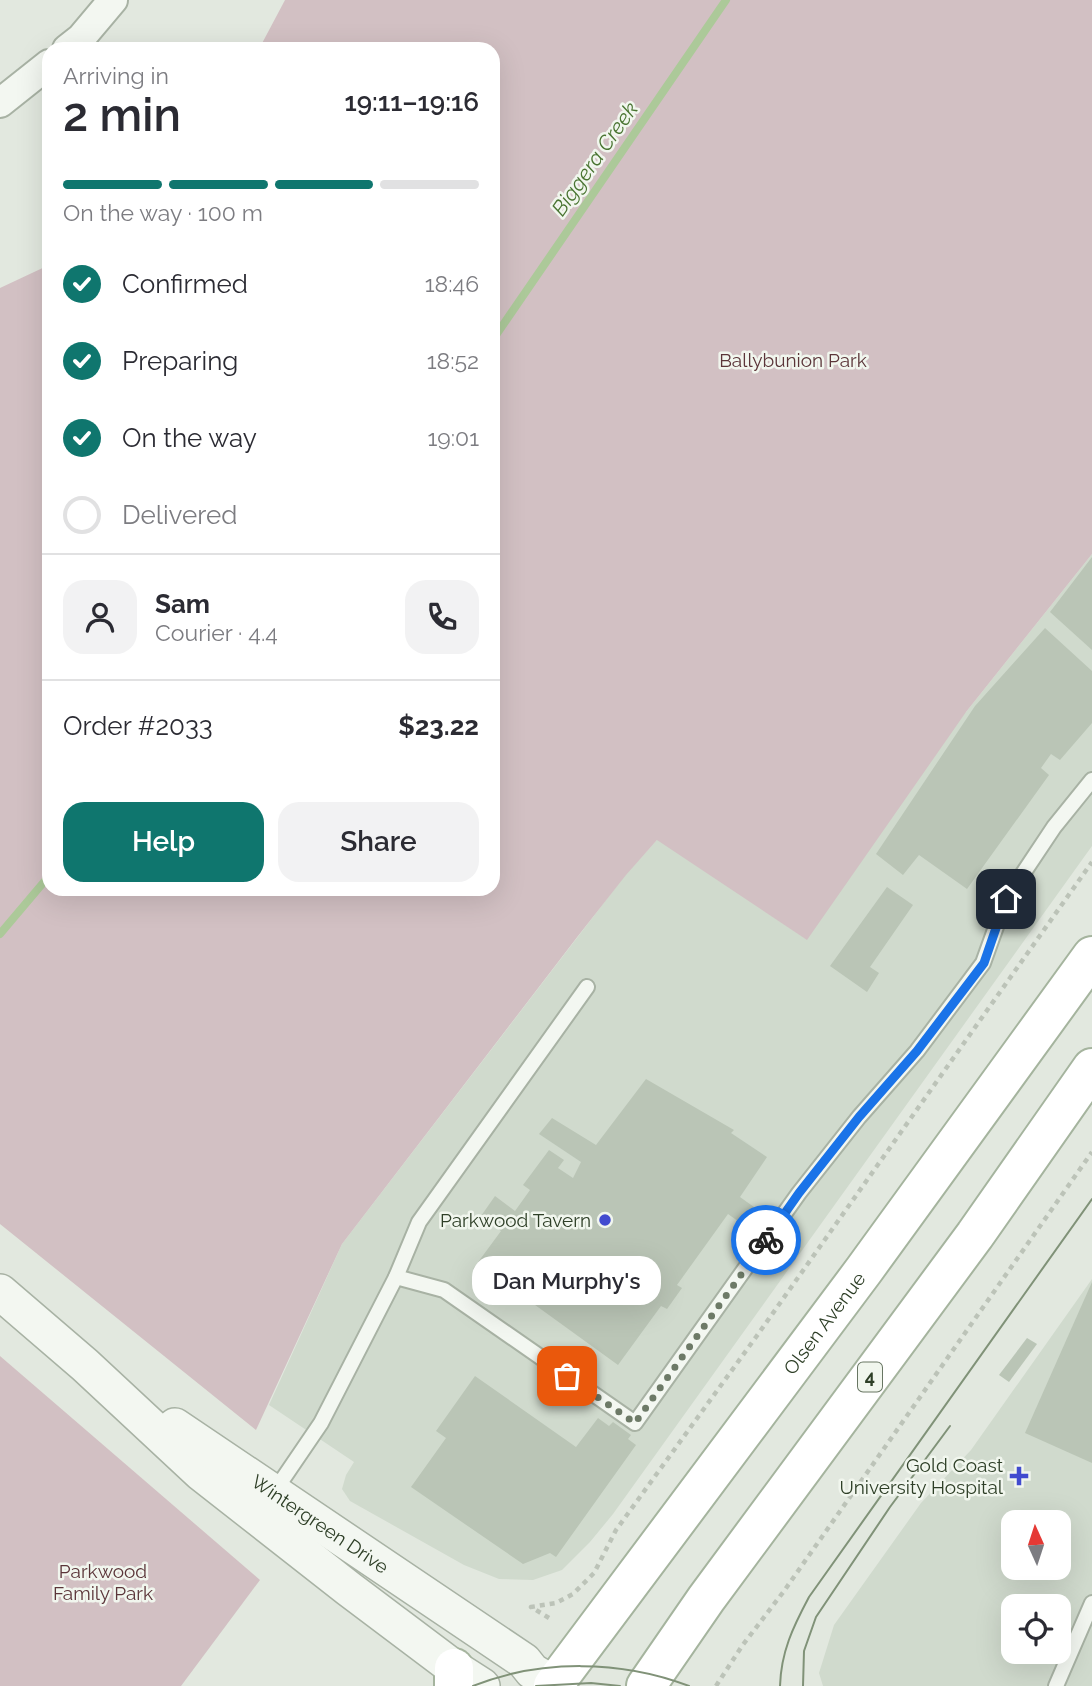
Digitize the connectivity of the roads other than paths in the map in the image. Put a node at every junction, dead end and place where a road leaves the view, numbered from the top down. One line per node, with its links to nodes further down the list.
1 (113, 0): 2 (street)
2 (76, 42)
3 (42, 70): 4 (street)
4 (0, 103)
5 (1092, 780): 9 (lane)
6 (1092, 956): 15 (main road, Olsen Avenue)
7 (587, 987): 9 (lane)
8 (1092, 1068): 16 (main road, 4)
9 (396, 1277): 12 (lane)
10 (0, 1292): 11 (street, Wintergreen Drive)
11 (85, 1365): 12 (street, Wintergreen Drive); 14 (street, Wintergreen Drive)
12 (274, 1492): 15 (street, Wintergreen Drive)
13 (1092, 1604): 17 (lane)
14 (463, 1680)
15 (554, 1685)
16 (646, 1686)
17 (1056, 1686)

